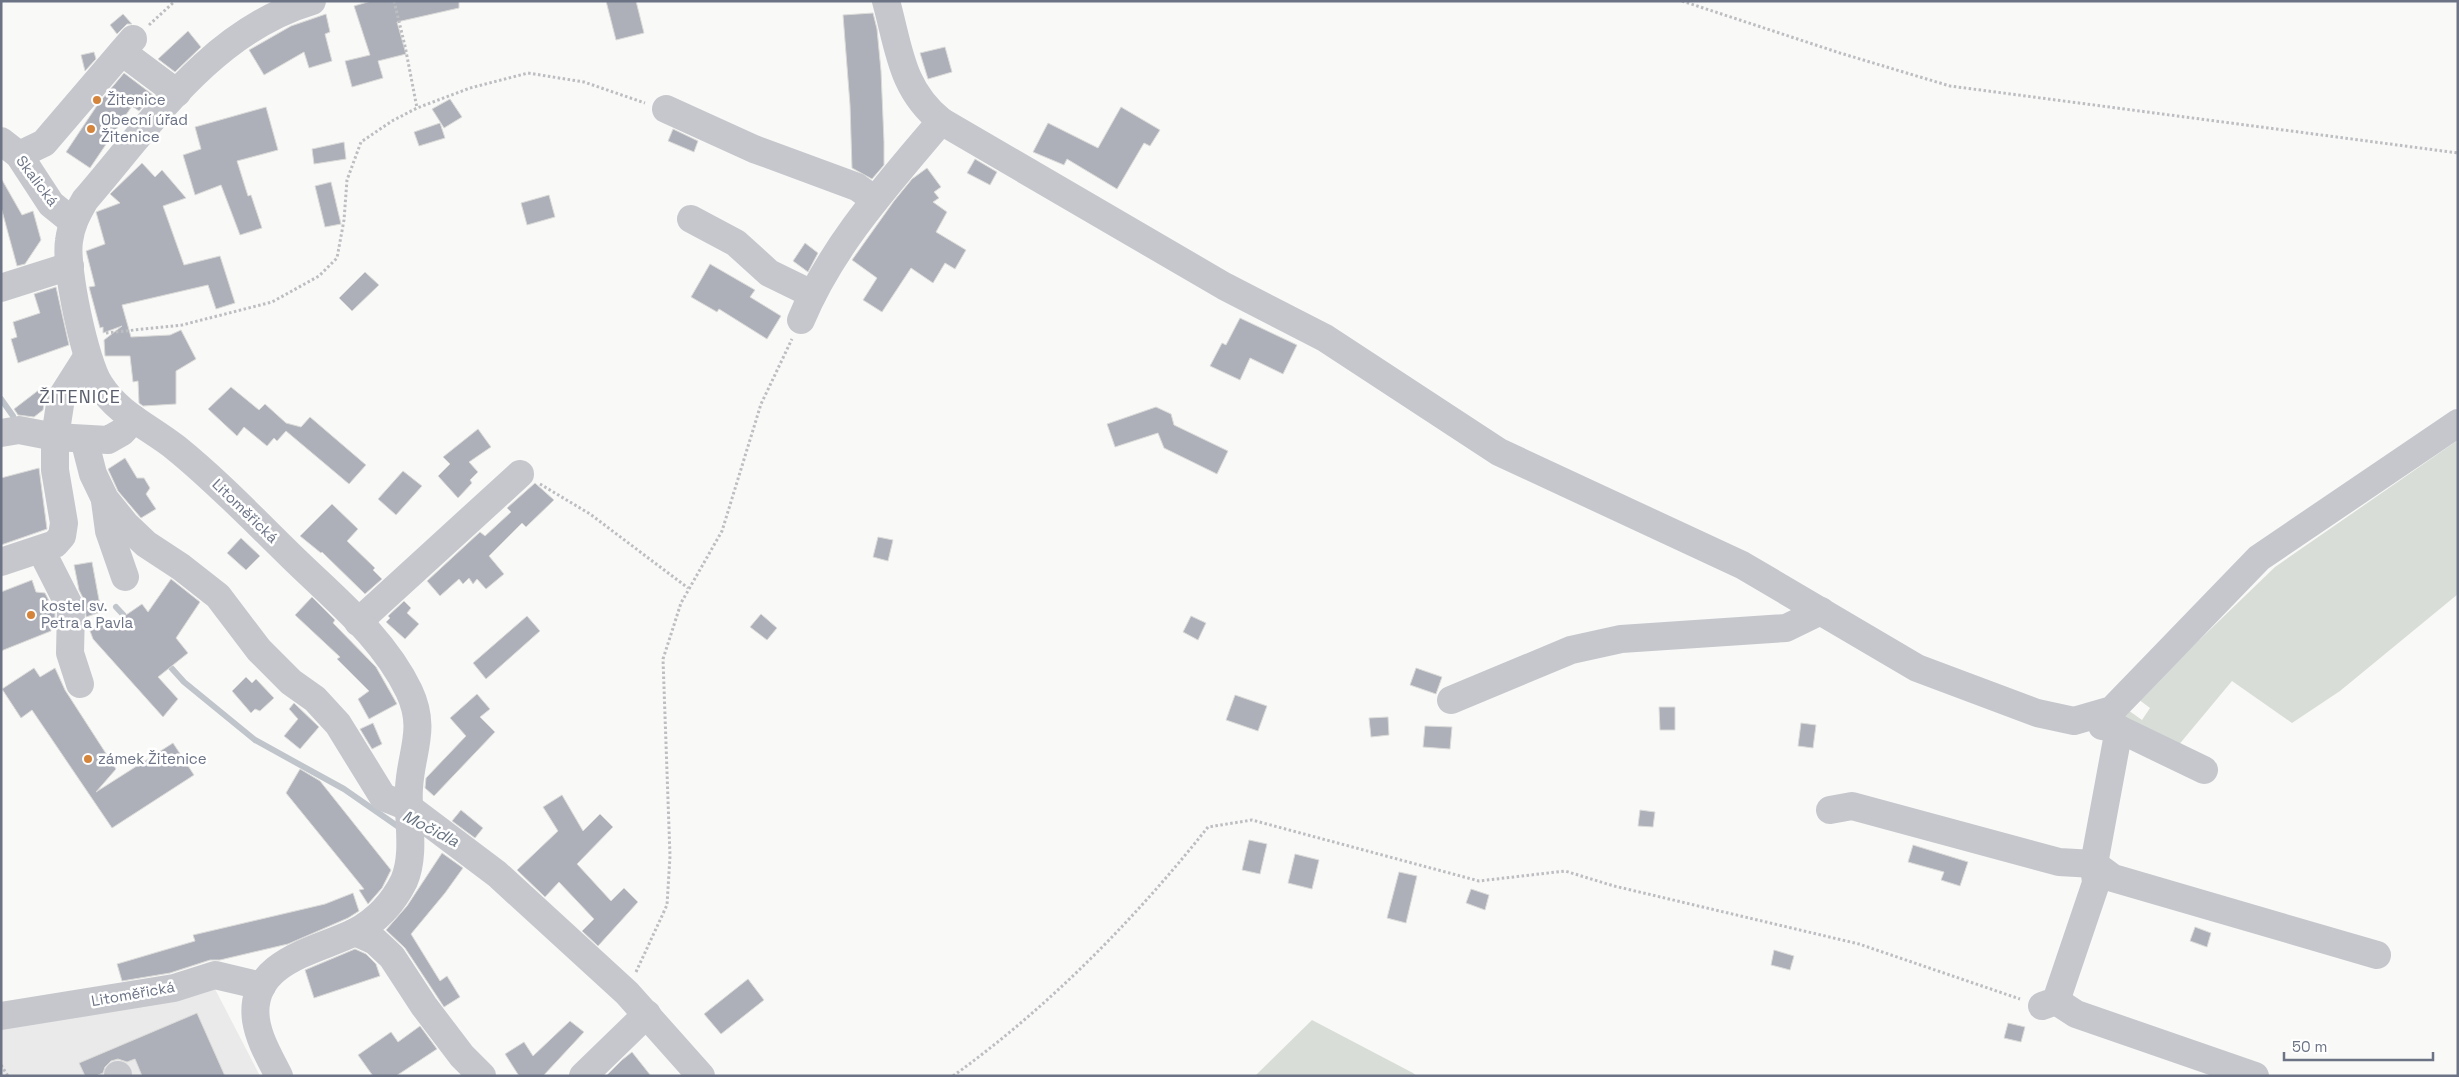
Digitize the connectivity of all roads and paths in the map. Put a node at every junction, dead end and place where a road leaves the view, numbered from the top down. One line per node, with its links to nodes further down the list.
1 (175, 1): 6 (path)
2 (394, 1): 8 (path)
3 (886, 1): 10 (street)
4 (1682, 1): 12 (path)
5 (307, 2): 7 (street)
6 (128, 45): 7 (street); 11 (street)
7 (177, 93): 15 (street)
8 (416, 108): 9 (path); 20 (path)
9 (666, 109): 13 (street)
10 (941, 121): 13 (street); 32 (street)
11 (10, 148): 15 (street, Skalická)
12 (2458, 153)
13 (874, 200): 18 (street)
14 (690, 219): 18 (street)
15 (72, 221): 16 (street, Litoměřická)
16 (70, 266): 17 (street); 20 (street, Litoměřická)
17 (1, 288)
18 (812, 294): 19 (street)
19 (801, 320): 31 (path)
20 (85, 347): 21 (street, Litoměřická); 24 (street)
21 (134, 418): 25 (street); 33 (street, Litoměřická)
22 (2458, 424): 36 (street)
23 (1, 433): 24 (street)
24 (55, 437): 25 (street); 28 (street)
25 (84, 440): 27 (street)
26 (520, 474): 31 (path); 33 (street)
27 (105, 499): 30 (street); 40 (street)
28 (41, 550): 29 (street); 34 (street)
29 (1, 562)
30 (125, 577)
31 (688, 588): 45 (path)
32 (1821, 611): 35 (street); 36 (street)
33 (358, 622): 40 (street, Litoměřická)
34 (80, 684)
35 (1451, 700)
36 (2074, 721): 37 (street)
37 (2120, 729): 38 (street); 41 (street)
38 (2204, 770)
39 (1830, 810): 41 (street)
40 (408, 821): 42 (street, Litoměřická); 45 (street)
41 (2094, 864): 43 (street); 46 (street)
42 (355, 932): 44 (street, Litoměřická); 52 (street)
43 (2377, 955)
44 (262, 986): 48 (street, Litoměřická); 51 (street, Litoměřická)
45 (627, 993): 47 (street)
46 (2049, 1004): 55 (path); 56 (street)
47 (647, 1014): 53 (street); 54 (street)
48 (1, 1016)
49 (1, 1065): 50 (path)
50 (8, 1076)
51 (279, 1076)
52 (482, 1076)
53 (583, 1076)
54 (701, 1076)
55 (953, 1076)
56 (2255, 1076)

